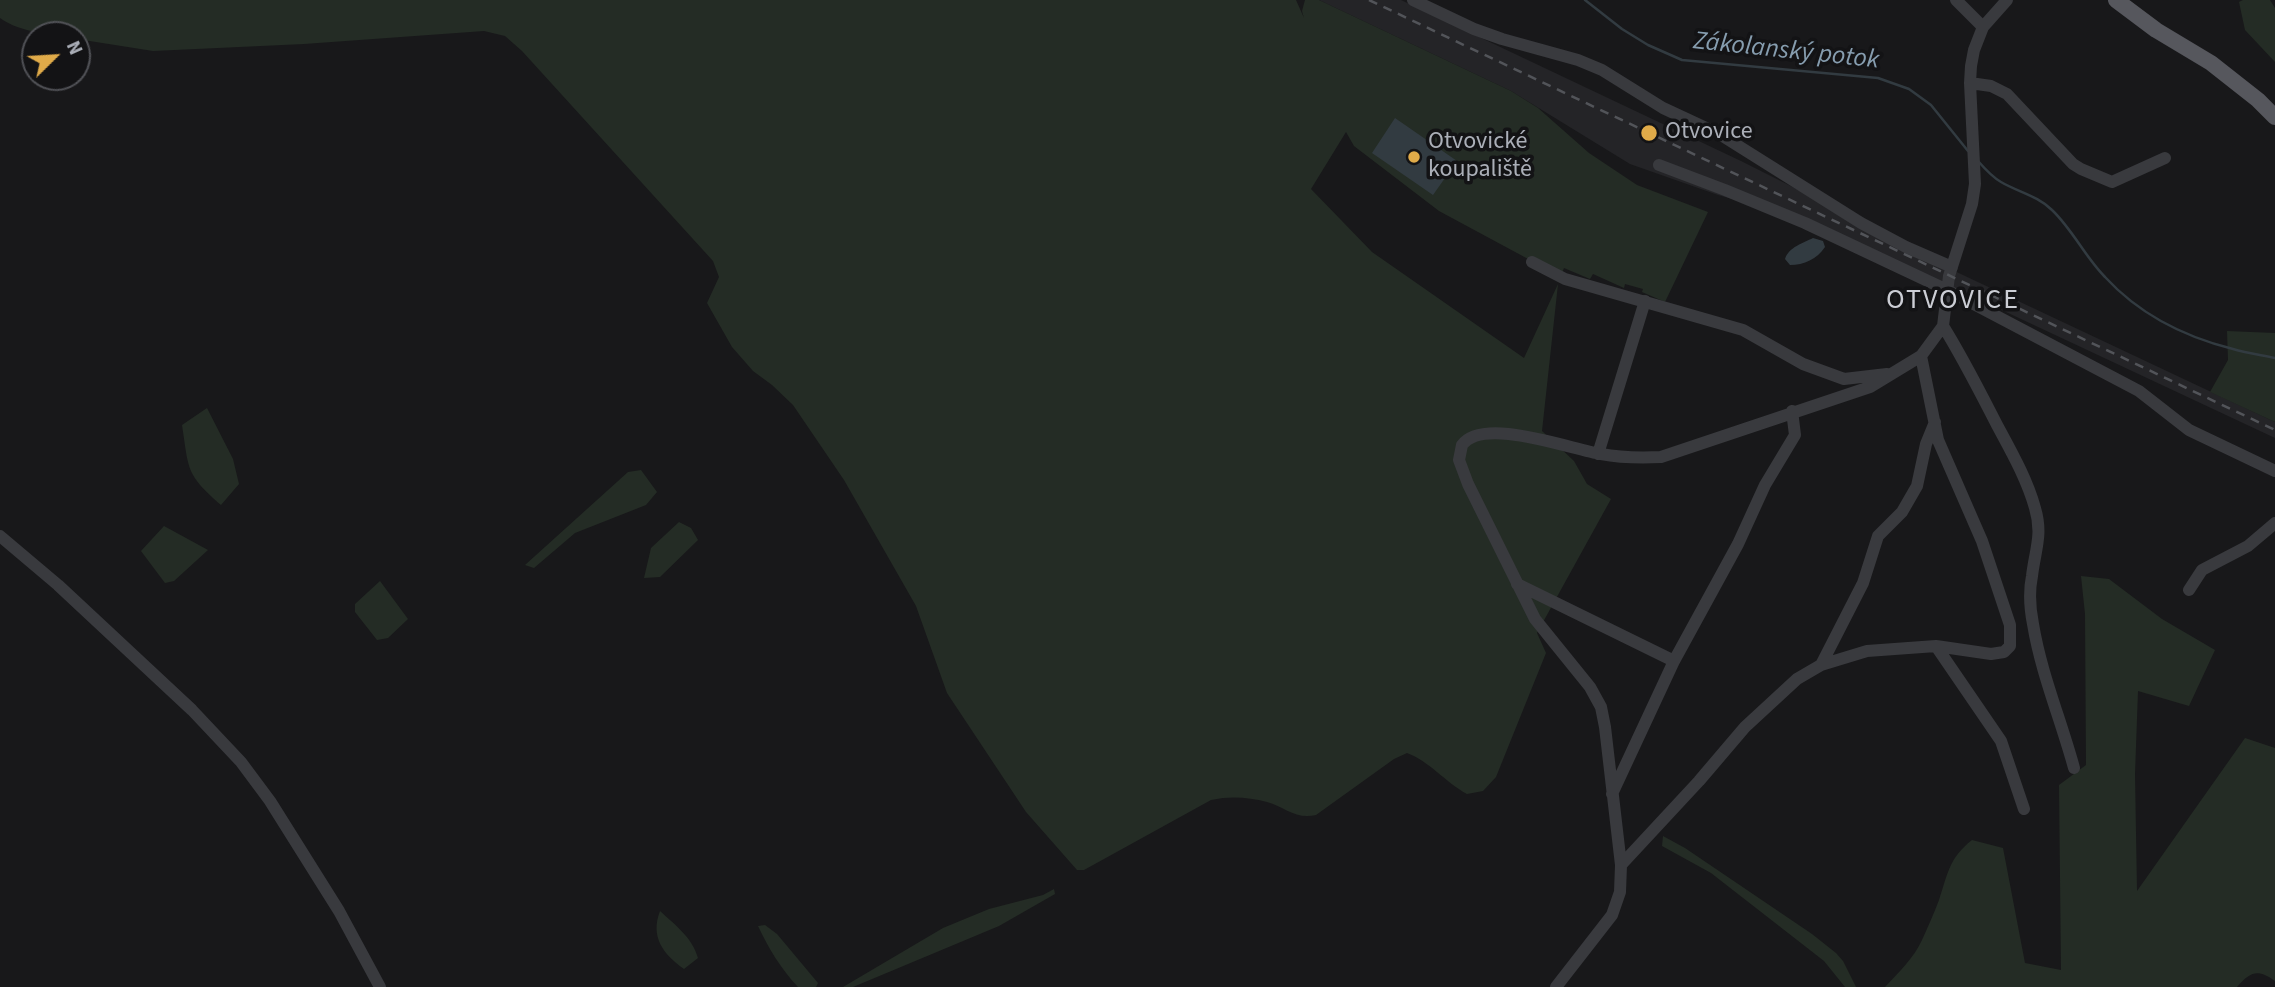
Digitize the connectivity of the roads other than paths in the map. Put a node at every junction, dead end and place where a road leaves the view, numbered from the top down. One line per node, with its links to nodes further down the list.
1 (1413, 0): 11 (street)
2 (1956, 0): 5 (street)
3 (2007, 0): 5 (street)
4 (2116, 0): 7 (main road)
5 (1983, 27): 6 (street)
6 (1969, 83): 8 (street); 11 (street)
7 (2275, 117)
8 (2165, 158)
9 (1659, 165): 12 (street)
10 (1532, 262): 13 (street)
11 (1952, 267): 12 (street)
12 (1947, 290): 14 (street); 20 (street)
13 (1645, 301): 16 (street); 19 (street)
14 (1943, 326): 15 (street); 28 (street)
15 (1921, 356): 16 (street); 18 (street)
16 (1891, 374): 17 (street)
17 (1792, 411): 19 (street); 26 (street)
18 (1934, 422): 25 (street); 27 (street)
19 (1598, 454): 23 (street)
20 (2275, 471)
21 (2275, 523): 24 (street)
22 (0, 536): 32 (street)
23 (1517, 584): 26 (street); 29 (street)
24 (2189, 590)
25 (1936, 646): 27 (street); 30 (street)
26 (1675, 661): 29 (street)
27 (1821, 665): 31 (street)
28 (2074, 768)
29 (1612, 794): 31 (street)
30 (2024, 809)
31 (1621, 865): 33 (street)
32 (380, 987)
33 (1556, 987)

